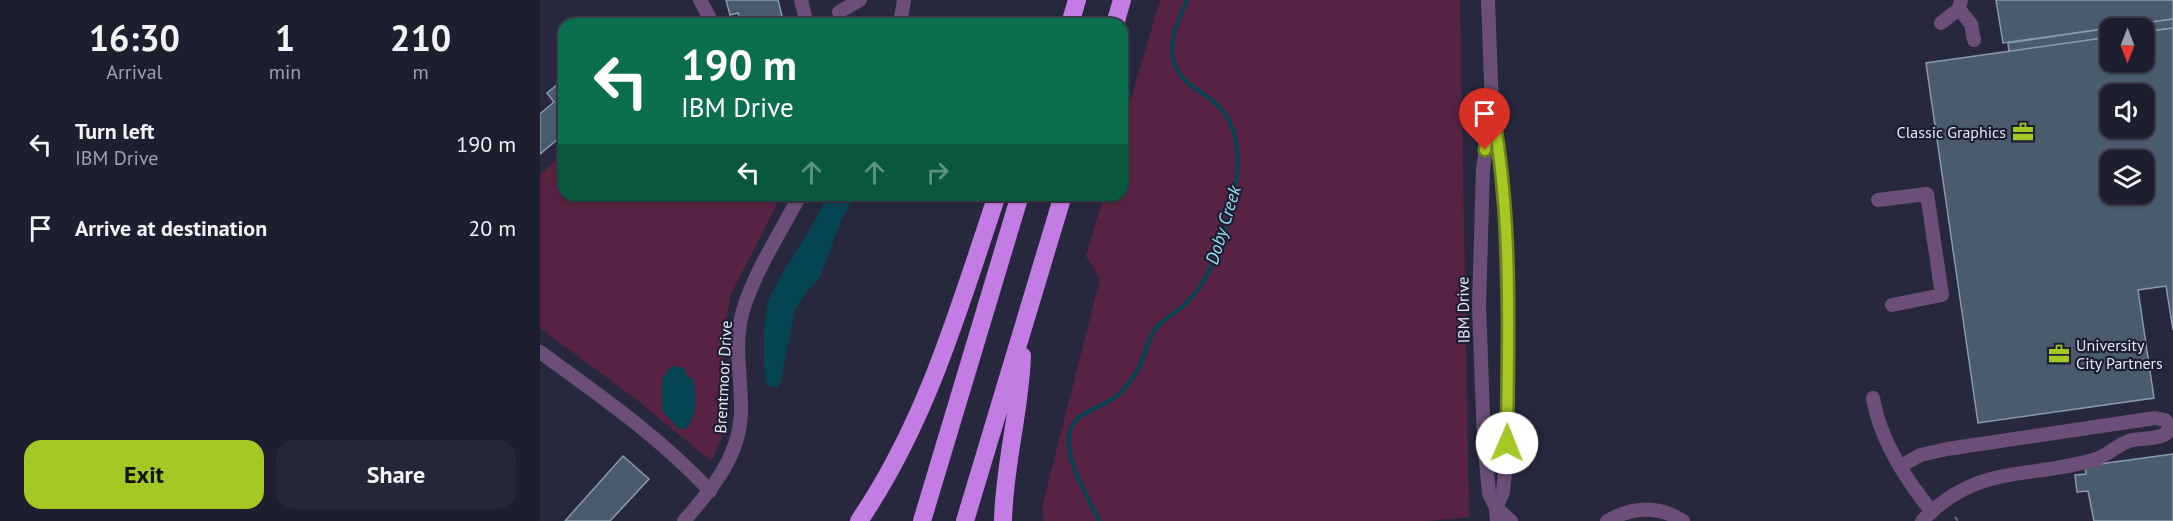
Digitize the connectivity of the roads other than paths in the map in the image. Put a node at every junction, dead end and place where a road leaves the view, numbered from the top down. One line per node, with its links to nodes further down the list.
1 (700, 0): 10 (street)
2 (801, 0): 11 (street)
3 (860, 0): 9 (street)
4 (904, 0): 12 (street)
5 (1077, 0): 13 (highway)
6 (1122, 0): 14 (highway)
7 (1488, 0): 17 (street, IBM Drive)
8 (1960, 5): 15 (street); 16 (street)
9 (838, 12)
10 (710, 18)
11 (806, 18)
12 (901, 18)
13 (1072, 18)
14 (1117, 18)
15 (1941, 23)
16 (1974, 40)
17 (1492, 109): 31 (street, IBM Drive); 31 (street, IBM Drive)
18 (1878, 200): 23 (street)
19 (797, 201): 30 (street, Brentmoor Drive)
20 (996, 201): 34 (highway)
21 (1018, 201): 35 (highway)
22 (1061, 201): 24 (highway)
23 (1892, 305)
24 (1022, 332): 36 (highway); 37 (highway)
25 (540, 352): 30 (street)
26 (1874, 398): 29 (street)
27 (2102, 426): 28 (street); 28 (street); 29 (street)
28 (2109, 452): 32 (street)
29 (1901, 466): 32 (street)
30 (710, 491): 33 (street, Brentmoor Drive)
31 (1496, 515): 38 (street)
32 (1927, 516)
33 (684, 521)
34 (859, 521)
35 (922, 521)
36 (965, 521)
37 (1002, 521)
38 (1510, 521)
39 (1607, 521): 40 (street)
40 (1683, 521)

